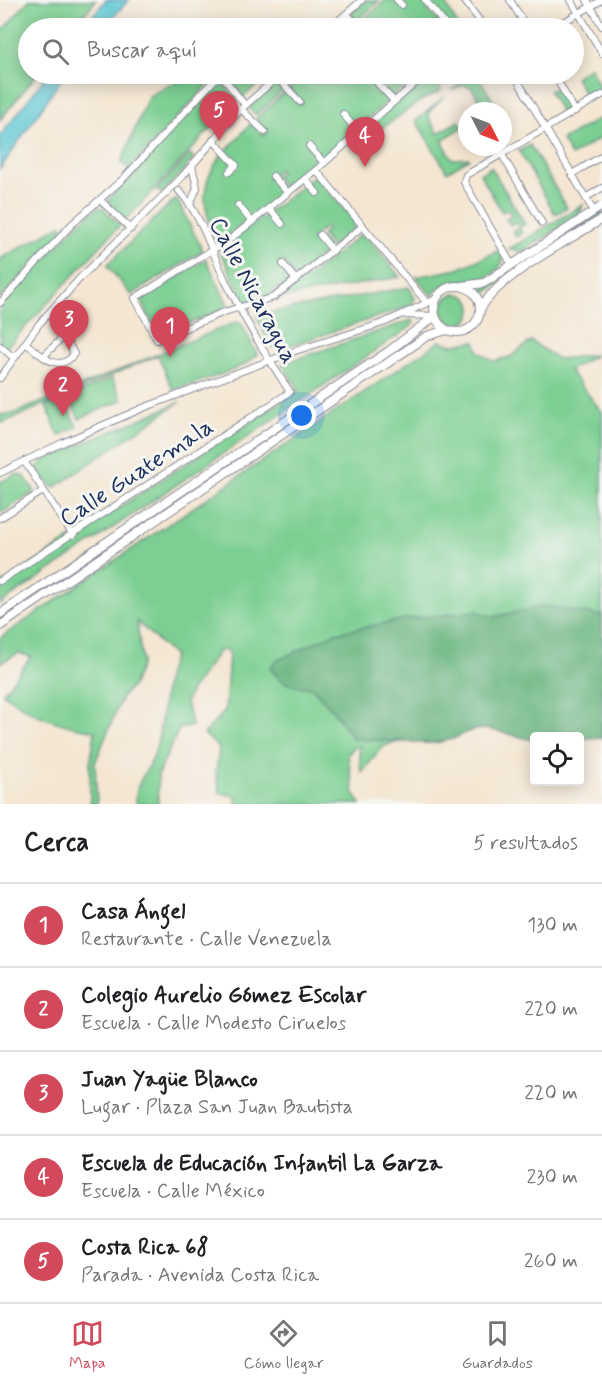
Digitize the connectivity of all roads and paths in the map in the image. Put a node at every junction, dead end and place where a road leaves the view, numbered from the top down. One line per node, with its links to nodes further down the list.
1 (362, 0): 8 (street)
2 (425, 0): 12 (street)
3 (464, 0): 13 (street)
4 (510, 0): 14 (street)
5 (571, 0): 9 (street)
6 (602, 0): 7 (street)
7 (589, 3): 9 (street); 18 (street)
8 (346, 14): 10 (street); 11 (street)
9 (579, 14): 15 (street); 16 (street)
10 (341, 18)
11 (350, 18)
12 (440, 18)
13 (478, 18)
14 (521, 18)
15 (572, 18)
16 (581, 18)
17 (584, 22): 19 (street)
18 (602, 26)
19 (602, 53)
20 (211, 84): 59 (street)
21 (226, 84): 31 (street)
22 (269, 84): 31 (street)
23 (286, 84): 30 (street)
24 (378, 84): 29 (street)
25 (414, 84): 29 (street)
26 (520, 84): 34 (street)
27 (560, 85): 32 (street)
28 (602, 95): 32 (street)
29 (394, 101): 36 (street)
30 (300, 102)
31 (243, 107): 35 (street); 37 (street)
32 (575, 111): 34 (street)
33 (343, 114): 36 (street)
34 (545, 128): 39 (street); 47 (street)
35 (265, 132)
36 (359, 133): 43 (street)
37 (213, 140): 44 (street); 46 (street)
38 (309, 146): 43 (street)
39 (512, 147)
40 (496, 156): 74 (street)
41 (503, 156): 66 (street)
42 (602, 156): 47 (street)
43 (324, 163): 45 (street)
44 (192, 166): 50 (street); 51 (street, Calle Nicaragua)
45 (316, 170): 49 (street); 68 (street)
46 (230, 172)
47 (572, 174): 63 (street)
48 (273, 176): 54 (street)
49 (305, 179): 54 (street); 56 (street)
50 (180, 180): 51 (street); 53 (street); 55 (street)
51 (195, 180): 58 (street, Calle Nicaragua)
52 (602, 188): 57 (street)
53 (179, 191): 55 (street); 58 (street, Calle Nicaragua)
54 (288, 193): 62 (street)
55 (166, 194): 69 (street)
56 (317, 194)
57 (590, 195)
58 (192, 198): 72 (street, Calle Nicaragua)
59 (100, 200): 69 (street); 78 (street)
60 (238, 206): 65 (street)
61 (602, 206): 63 (street)
62 (269, 208): 65 (street); 67 (street)
63 (594, 212): 74 (street)
64 (602, 219): 81 (street)
65 (252, 222): 72 (street)
66 (542, 223)
67 (282, 224)
68 (363, 226): 71 (street); 79 (street)
69 (131, 229): 87 (street)
70 (320, 235): 71 (street)
71 (333, 251): 75 (street)
72 (212, 252): 80 (street, Calle Nicaragua); 80 (street)
73 (283, 264): 75 (street)
74 (512, 265): 76 (street)
75 (296, 280): 80 (street)
76 (462, 286): 77 (street); 81 (street)
77 (436, 299): 79 (street); 84 (street)
78 (0, 303)
79 (427, 303): 83 (street)
80 (240, 308): 91 (street, Calle Nicaragua)
81 (481, 308): 86 (street)
82 (413, 314): 83 (street); 84 (street); 85 (street)
83 (400, 316): 91 (street)
84 (435, 316): 85 (street); 86 (street)
85 (418, 330): 100 (street)
86 (447, 330): 101 (street)
87 (25, 343): 89 (street); 90 (street)
88 (0, 346): 90 (street)
89 (43, 357): 89 (street)
90 (14, 358): 92 (street)
91 (268, 362): 93 (street, Calle Nicaragua); 94 (street)
92 (0, 378)
93 (290, 392): 98 (street, Calle Guatemala)
94 (24, 461): 95 (street); 96 (street)
95 (0, 473)
96 (43, 491): 97 (street); 98 (street)
97 (0, 518)
98 (73, 535): 99 (street, Calle Guatemala)
99 (0, 581)
100 (0, 614)
101 (0, 626)

